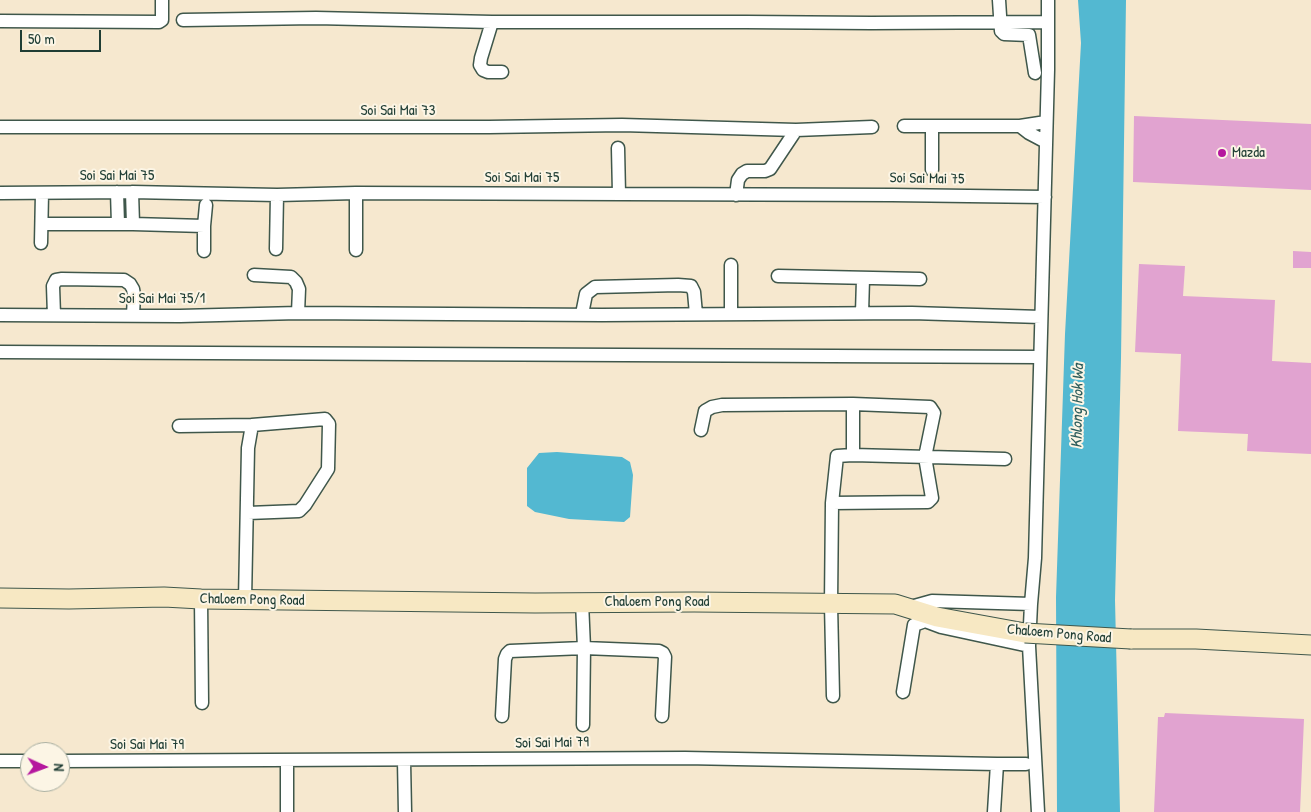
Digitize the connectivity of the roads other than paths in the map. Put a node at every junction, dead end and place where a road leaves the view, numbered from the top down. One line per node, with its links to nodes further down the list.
1 (162, 0): 4 (street)
2 (1000, 0): 7 (street)
3 (1048, 0): 8 (street)
4 (0, 20)
5 (184, 20): 6 (street)
6 (492, 22): 7 (street); 9 (street)
7 (999, 22): 8 (street); 10 (street)
8 (1048, 22): 11 (street)
9 (502, 72)
10 (1035, 73)
11 (1046, 122): 14 (street); 18 (street)
12 (904, 126): 13 (street)
13 (932, 126): 14 (street); 20 (street)
14 (1020, 126): 18 (street)
15 (0, 127): 17 (street, Soi Sai Mai 73)
16 (872, 127): 17 (street, Soi Sai Mai 73)
17 (796, 130): 28 (street)
18 (1046, 142): 29 (street)
19 (618, 148): 26 (street)
20 (932, 170)
21 (117, 192): 22 (street, Soi Sai Mai 75); 24 (street, Soi Sai Mai 75); 32 (street)
22 (132, 192): 27 (street, Soi Sai Mai 75); 33 (street)
23 (0, 193): 24 (street, Soi Sai Mai 75)
24 (42, 193): 31 (street)
25 (356, 193): 26 (street, Soi Sai Mai 75); 27 (street, Soi Sai Mai 75); 37 (street)
26 (619, 194): 28 (street, Soi Sai Mai 75)
27 (277, 195): 36 (street)
28 (736, 195): 29 (street, Soi Sai Mai 75)
29 (1044, 198): 52 (street)
30 (206, 205): 34 (street)
31 (42, 224): 32 (street); 35 (street)
32 (118, 224): 33 (street)
33 (133, 224): 34 (street)
34 (204, 226): 38 (street)
35 (41, 243)
36 (276, 249)
37 (356, 250)
38 (204, 251)
39 (732, 265): 48 (street)
40 (254, 275): 44 (street)
41 (778, 276): 42 (street)
42 (863, 279): 43 (street); 45 (street)
43 (920, 279)
44 (298, 313): 46 (street, Soi Sai Mai 75/1); 51 (street, Soi Sai Mai 75/1)
45 (862, 313): 48 (street, Soi Sai Mai 75/1); 52 (street, Soi Sai Mai 75/1)
46 (582, 314): 47 (street, Soi Sai Mai 75/1); 47 (street)
47 (696, 314): 48 (street, Soi Sai Mai 75/1)
48 (731, 314)
49 (0, 315): 50 (street, Soi Sai Mai 75/1)
50 (54, 315): 51 (street, Soi Sai Mai 75/1); 51 (street)
51 (133, 315)
52 (1041, 318): 54 (street)
53 (0, 352): 54 (street)
54 (1040, 357): 69 (street)
55 (853, 404): 58 (street); 59 (street); 60 (street)
56 (252, 425): 57 (street); 63 (street); 63 (street)
57 (179, 426)
58 (701, 430)
59 (853, 455): 60 (street); 62 (street)
60 (926, 457): 61 (street); 62 (street)
61 (1005, 459)
62 (832, 503): 68 (street)
63 (248, 513): 66 (street)
64 (0, 598): 65 (main road, Chaloem Pong Road)
65 (201, 599): 66 (main road, Chaloem Pong Road); 77 (street)
66 (245, 600): 67 (main road, Chaloem Pong Road)
67 (582, 602): 68 (main road, Chaloem Pong Road); 74 (street)
68 (831, 604): 70 (main road, Chaloem Pong Road); 76 (street)
69 (1030, 604): 70 (street); 72 (street)
70 (901, 606): 71 (street); 72 (main road, Chaloem Pong Road)
71 (926, 621): 72 (street); 75 (street)
72 (1027, 640): 73 (main road, Chaloem Pong Road, bridge); 91 (street)
73 (1311, 645)
74 (584, 648): 78 (street); 79 (street); 80 (street)
75 (903, 692)
76 (833, 696)
77 (202, 703)
78 (502, 716)
79 (662, 716)
80 (583, 725)
81 (0, 761): 82 (street)
82 (20, 761)
83 (70, 761): 84 (street, Soi Sai Mai 79)
84 (287, 761): 85 (street, Soi Sai Mai 79); 88 (street)
85 (404, 761): 86 (street, Soi Sai Mai 79); 89 (street)
86 (997, 764): 87 (street, Soi Sai Mai 79); 90 (street)
87 (1026, 764)
88 (287, 812)
89 (405, 812)
90 (994, 812)
91 (1038, 812)

